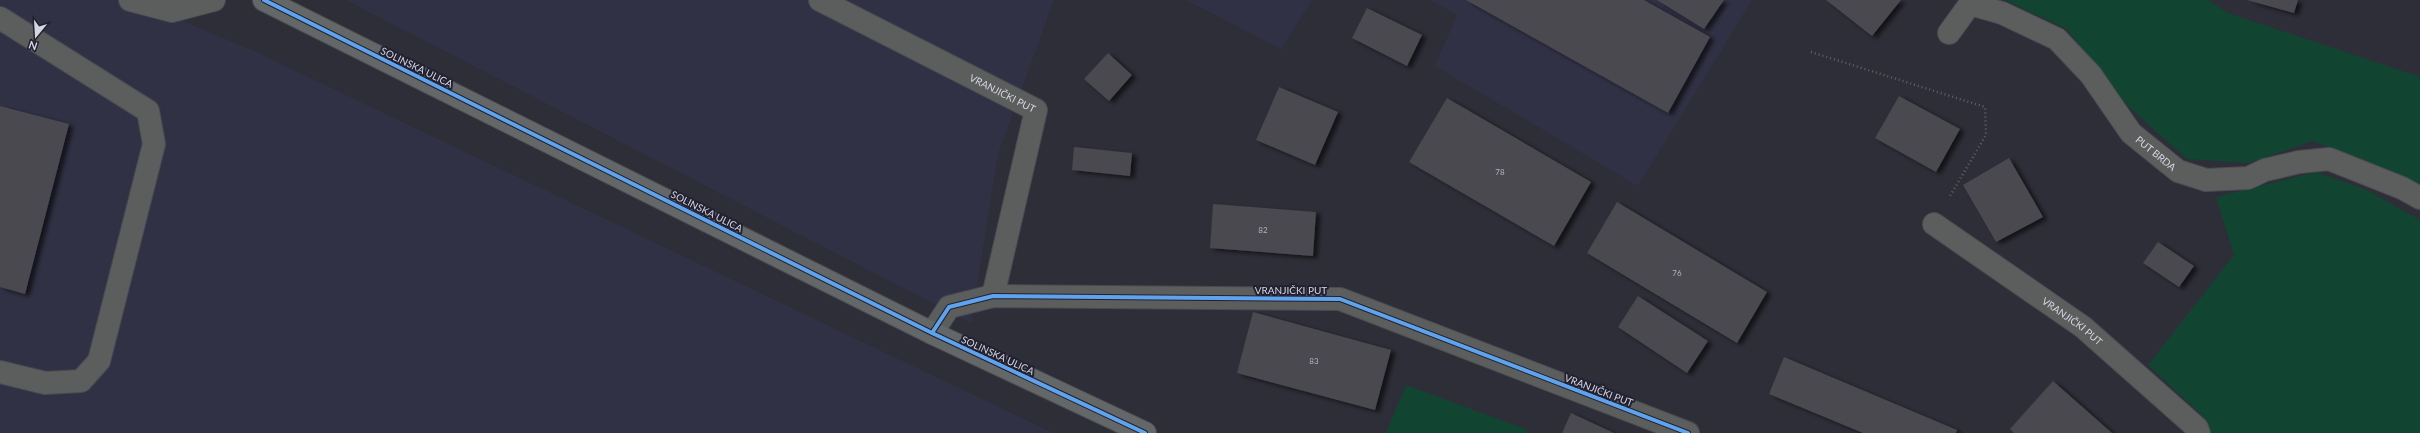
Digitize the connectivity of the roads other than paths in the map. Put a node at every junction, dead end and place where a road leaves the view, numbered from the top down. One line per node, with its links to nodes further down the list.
1 (130, 0): 2 (street)
2 (214, 0)
3 (264, 0): 10 (main road, SOLINSKA ULICA)
4 (820, 0): 9 (street, VRANJIČKI PUT)
5 (0, 18): 11 (street)
6 (1949, 32): 7 (street, PUT BRDA)
7 (2420, 198)
8 (1934, 224): 14 (street, VRANJIČKI PUT)
9 (993, 296): 10 (street, VRANJIČKI PUT); 13 (street, VRANJIČKI PUT)
10 (932, 333): 12 (main road, SOLINSKA ULICA)
11 (0, 372)
12 (1145, 433)
13 (1688, 433)
14 (2199, 433)

